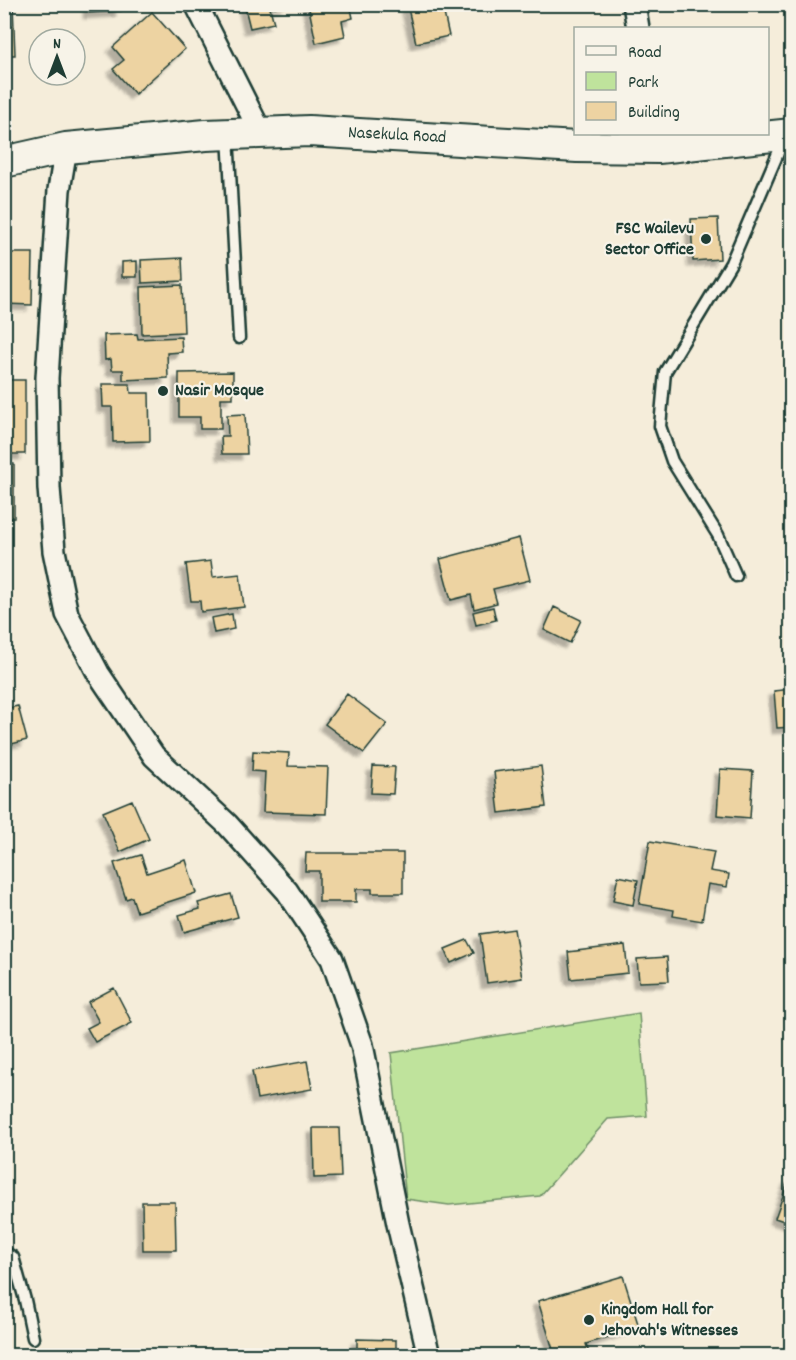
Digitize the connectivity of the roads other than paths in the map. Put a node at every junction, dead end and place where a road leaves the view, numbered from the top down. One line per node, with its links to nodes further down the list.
1 (196, 4): 4 (street)
2 (634, 4): 3 (street)
3 (638, 27)
4 (261, 133): 5 (main road, Nasekula Road); 7 (main road, Nasekula Road)
5 (228, 134): 8 (main road, Nasekula Road); 10 (lane)
6 (788, 134): 7 (main road, Nasekula Road); 11 (lane)
7 (657, 141)
8 (66, 148): 9 (main road, Nasekula Road); 14 (street)
9 (4, 162)
10 (239, 338)
11 (736, 576)
12 (4, 1252): 13 (lane)
13 (33, 1338)
14 (429, 1356)

